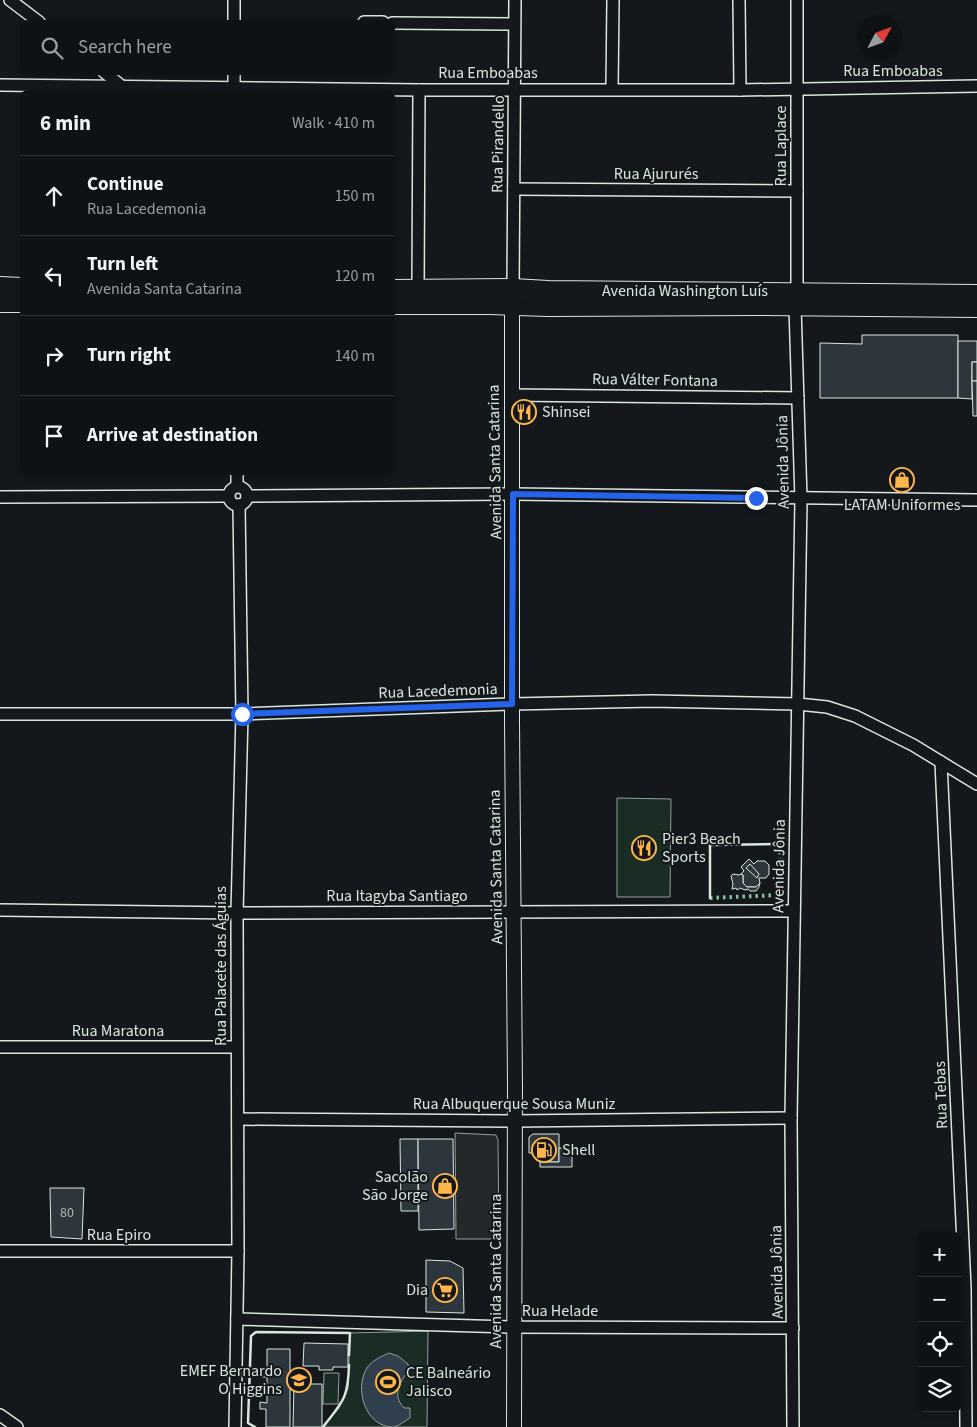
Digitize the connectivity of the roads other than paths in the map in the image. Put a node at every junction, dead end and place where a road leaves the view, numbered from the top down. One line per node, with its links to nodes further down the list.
1 (10, 0): 7 (street)
2 (234, 0): 8 (street)
3 (515, 0): 10 (street, Rua Pirandello)
4 (613, 0): 17 (street)
5 (739, 0): 21 (street)
6 (797, 0): 16 (street, Rua Laplace)
7 (36, 20)
8 (234, 20)
9 (395, 23): 10 (street)
10 (514, 24): 15 (street, Rua Pirandello)
11 (108, 75): 18 (street)
12 (234, 75): 19 (street)
13 (0, 84): 18 (street, Rua Emboabas)
14 (977, 86): 16 (street, Rua Emboabas)
15 (515, 88): 17 (street, Rua Emboabas); 20 (street, Rua Emboabas); 22 (street, Rua Pirandello)
16 (797, 88): 21 (street, Rua Emboabas); 23 (street, Rua Laplace)
17 (612, 89): 21 (street, Rua Emboabas)
18 (126, 90): 19 (street, Rua Emboabas)
19 (234, 90): 20 (street, Rua Emboabas)
20 (419, 90): 29 (street)
21 (740, 90)
22 (514, 190): 23 (street, Rua Ajururés); 26 (street, Rua Pirandello)
23 (797, 191): 31 (street, Rua Laplace)
24 (0, 286): 25 (highway)
25 (20, 286)
26 (514, 288): 29 (highway, Avenida Washington Luís); 31 (highway, Avenida Washington Luís)
27 (977, 288): 32 (highway)
28 (395, 289): 29 (highway, Avenida Washington Luís)
29 (418, 289)
30 (977, 294): 32 (highway, Avenida Washington Luís)
31 (796, 299): 32 (highway, Avenida Washington Luís); 36 (highway, Avenida Washington Luís); 40 (street, Avenida Jônia)
32 (953, 301): 37 (highway, Avenida Washington Luís); 38 (highway)
33 (0, 303): 34 (highway)
34 (20, 303)
35 (395, 305): 36 (highway, Avenida Washington Luís)
36 (512, 306): 39 (street, Avenida Santa Catarina)
37 (977, 308)
38 (977, 318)
39 (511, 395): 40 (street, Rua Válter Fontana); 43 (street, Avenida Santa Catarina)
40 (798, 398): 47 (street, Avenida Jônia)
41 (237, 475): 42 (street)
42 (237, 486): 44 (street); 45 (street)
43 (513, 494): 45 (street); 47 (street); 50 (street, Avenida Santa Catarina)
44 (228, 496): 46 (street); 49 (street)
45 (247, 496): 49 (street)
46 (0, 497)
47 (801, 499): 48 (street); 51 (street, Avenida Jônia)
48 (977, 500)
49 (240, 505): 53 (street, Rua Palacete das Águias)
50 (512, 704): 51 (street, Rua Lacedemonia); 53 (street, Rua Lacedemonia); 59 (street, Avenida Santa Catarina)
51 (798, 704): 54 (street, Rua Lacedemonia); 57 (street, Avenida Jônia)
52 (0, 714): 53 (street, Rua Lacedemonia)
53 (242, 714): 58 (street, Rua Palacete das Águias)
54 (941, 762): 55 (street, Rua Lacedemonia); 75 (street, Rua Tebas)
55 (977, 784)
56 (0, 910): 58 (street, Rua Itagyba Santiago)
57 (794, 911): 59 (street, Rua Itagyba Santiago); 62 (street, Avenida Jônia)
58 (237, 913): 59 (street, Rua Itagyba Santiago); 61 (street, Rua Palacete das Águias)
59 (514, 913): 64 (street, Avenida Santa Catarina)
60 (0, 1047): 61 (street, Rua Maratona)
61 (236, 1047): 63 (street, Rua Palacete das Águias)
62 (791, 1118): 64 (street, Rua Albuquerque Sousa Muniz); 69 (street, Avenida Jônia)
63 (238, 1119): 64 (street, Rua Albuquerque Sousa Muniz); 66 (street, Rua Palacete das Águias)
64 (514, 1121): 68 (street, Avenida Santa Catarina)
65 (0, 1251): 66 (street, Rua Epiro)
66 (238, 1251): 67 (street, Rua Palacete das Águias)
67 (237, 1319): 68 (street, Rua Helade); 72 (street, Rua Palacete das Águias)
68 (514, 1327): 69 (street, Rua Helade); 73 (street, Avenida Santa Catarina)
69 (793, 1328): 74 (street, Avenida Jônia)
70 (0, 1415): 71 (street)
71 (17, 1427)
72 (235, 1427)
73 (514, 1427)
74 (793, 1427)
75 (966, 1427)

